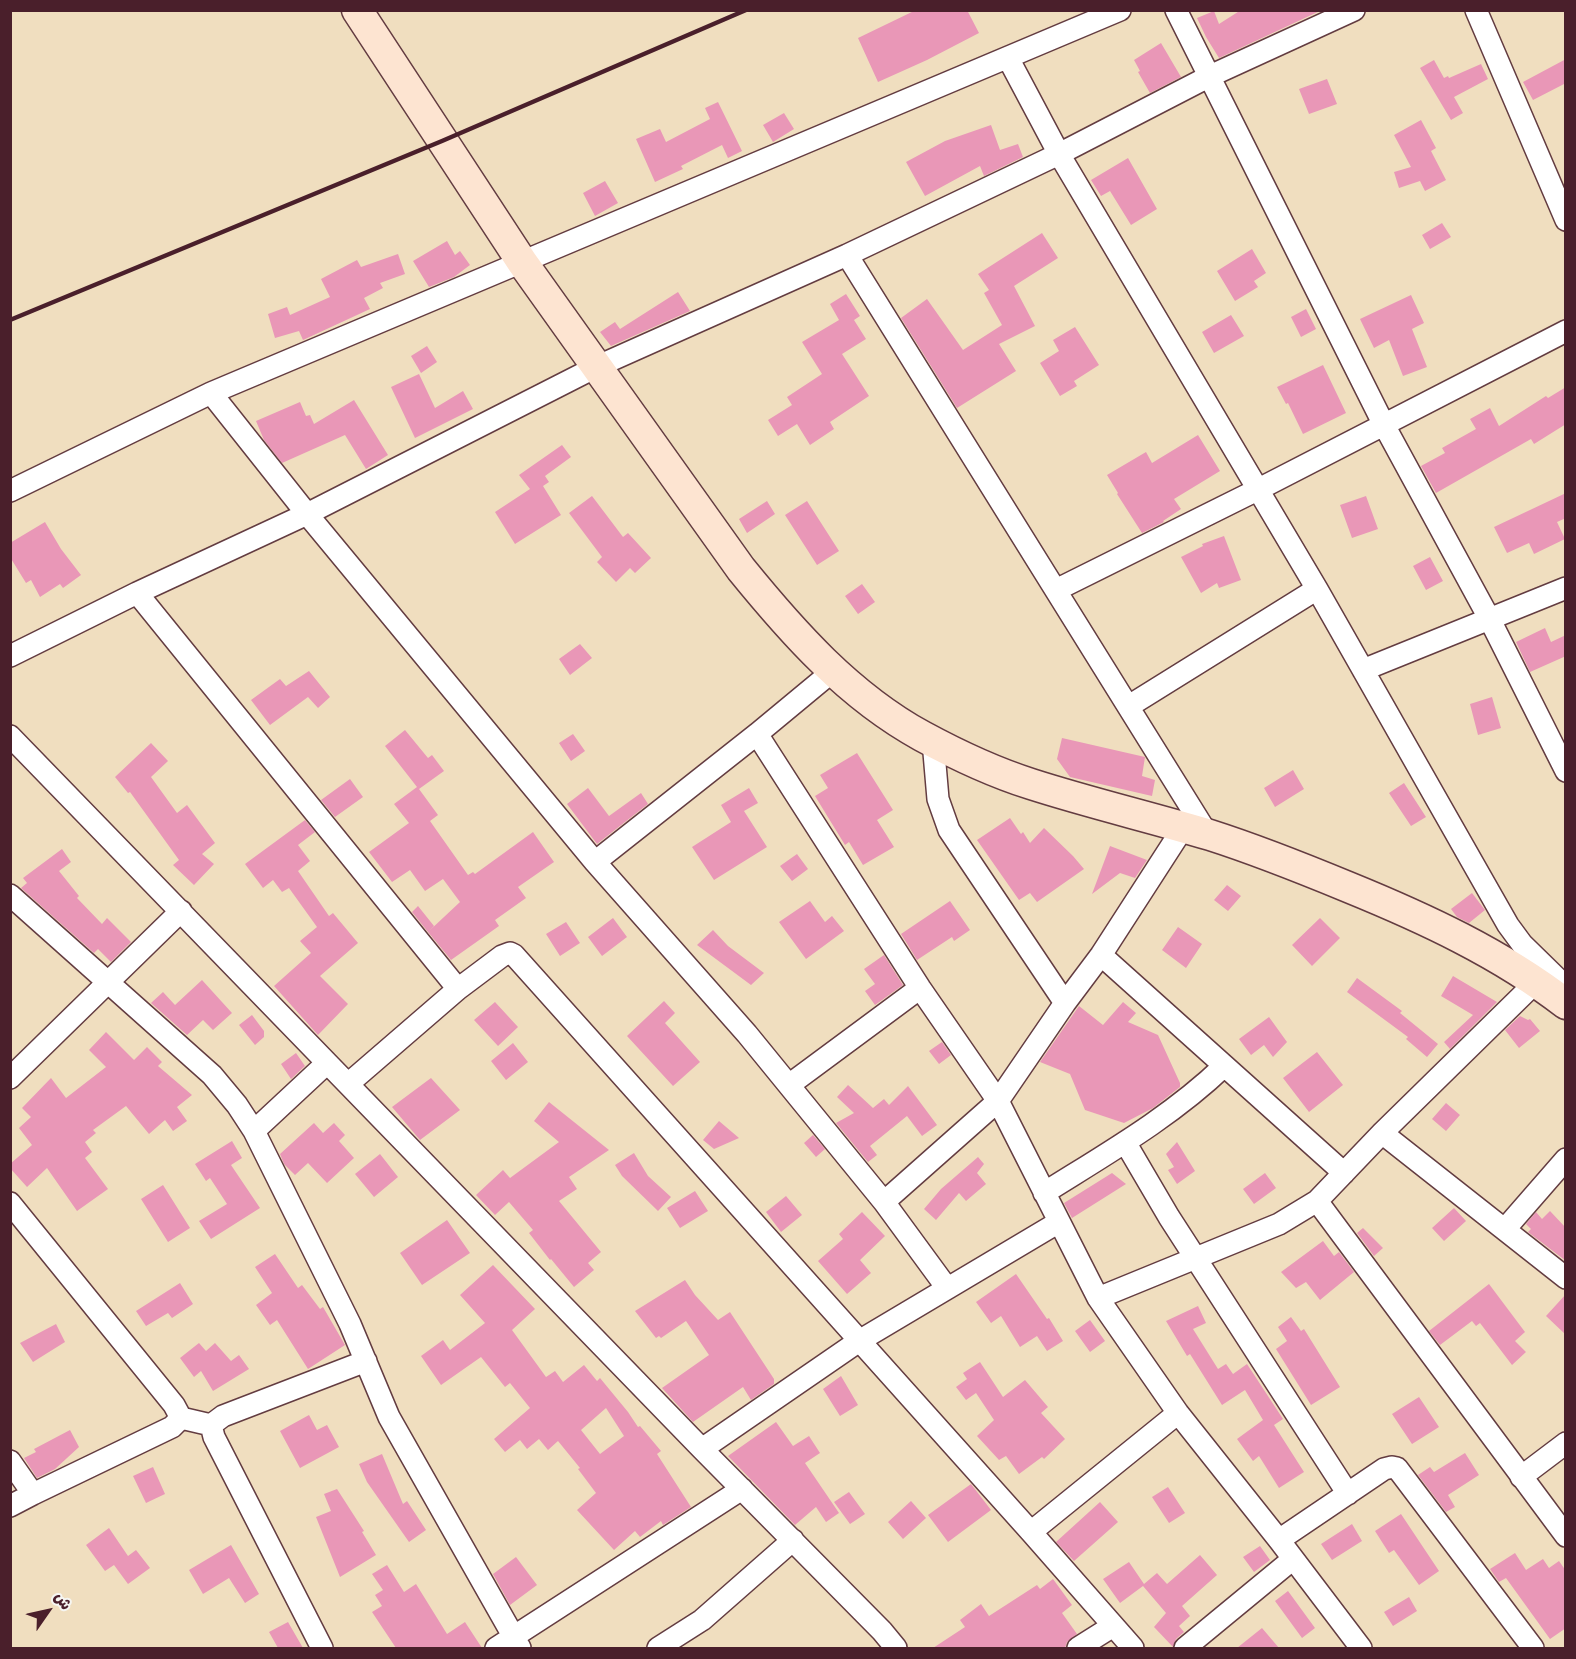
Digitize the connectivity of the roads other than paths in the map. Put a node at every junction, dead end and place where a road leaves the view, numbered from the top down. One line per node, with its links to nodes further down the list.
1 (357, 10): 11 (street)
2 (1120, 10): 6 (street)
3 (1176, 10): 7 (street)
4 (1354, 10): 7 (street)
5 (1476, 10): 9 (street)
6 (1008, 58): 8 (street); 11 (street)
7 (1210, 76): 8 (street); 15 (street)
8 (1059, 154): 10 (street); 16 (street)
9 (1566, 220)
10 (847, 255): 13 (street); 21 (street)
11 (522, 262): 13 (street); 14 (street)
12 (1566, 331): 15 (street)
13 (596, 367): 18 (street); 26 (street)
14 (211, 393): 17 (street); 18 (street)
15 (1384, 425): 16 (street); 23 (street)
16 (1257, 490): 20 (street); 21 (street)
17 (10, 491)
18 (307, 514): 22 (street); 33 (street)
19 (1566, 588): 23 (street)
20 (1317, 589): 25 (street); 27 (street)
21 (1056, 591): 27 (street)
22 (137, 593): 24 (street); 39 (street)
23 (1489, 618): 25 (street); 31 (street)
24 (10, 656)
25 (1362, 670): 40 (street)
26 (833, 671): 28 (street); 30 (street)
27 (1129, 706): 32 (street)
28 (757, 735): 33 (street); 38 (street)
29 (10, 736): 35 (street)
30 (933, 741): 32 (street); 41 (street)
31 (1566, 771)
32 (1195, 831): 36 (street); 40 (street)
33 (595, 862): 46 (street)
34 (10, 896): 37 (street)
35 (181, 911): 37 (street); 42 (street)
36 (1101, 955): 41 (street); 43 (street)
37 (107, 982): 44 (street); 48 (street)
38 (920, 988): 46 (street); 47 (street)
39 (458, 989): 45 (street); 63 (street)
40 (1557, 991): 49 (street)
41 (1065, 1003): 47 (street)
42 (327, 1063): 45 (street); 48 (street)
43 (1224, 1066): 50 (street); 52 (street)
44 (10, 1078)
45 (348, 1084): 69 (street)
46 (789, 1085): 55 (street)
47 (998, 1101): 53 (street); 55 (street)
48 (254, 1131): 64 (street)
49 (1382, 1133): 52 (street); 58 (street)
50 (1125, 1142): 53 (street); 59 (street)
51 (1566, 1160): 58 (street)
52 (1344, 1173): 54 (street)
53 (1044, 1193): 57 (street)
54 (1317, 1201): 59 (street); 71 (street)
55 (884, 1202): 61 (street)
56 (10, 1203): 66 (street)
57 (1059, 1222): 61 (street); 62 (street)
58 (1505, 1229): 60 (street)
59 (1196, 1259): 62 (street); 74 (street)
60 (1566, 1278)
61 (947, 1288): 63 (street)
62 (1098, 1298): 65 (street)
63 (859, 1341): 69 (street); 76 (street)
64 (366, 1362): 67 (street); 82 (street)
65 (1178, 1413): 76 (street); 78 (street)
66 (181, 1418): 67 (street); 73 (street)
67 (211, 1425): 83 (street)
68 (1566, 1443): 71 (street)
69 (702, 1449): 72 (street)
70 (10, 1461): 73 (street)
71 (1521, 1477): 77 (street)
72 (741, 1489): 79 (street); 82 (street)
73 (33, 1494): 75 (street)
74 (1348, 1494): 78 (street); 90 (street)
75 (10, 1506)
76 (1032, 1532): 81 (street)
77 (1566, 1536)
78 (1279, 1539): 80 (street)
79 (793, 1540): 84 (street); 85 (street)
80 (1293, 1558): 88 (street); 89 (street)
81 (1113, 1626): 86 (street); 87 (street)
82 (510, 1645)
83 (322, 1648)
84 (658, 1648)
85 (896, 1648)
86 (1078, 1648)
87 (1133, 1648)
88 (1185, 1648)
89 (1361, 1648)
90 (1533, 1648)

